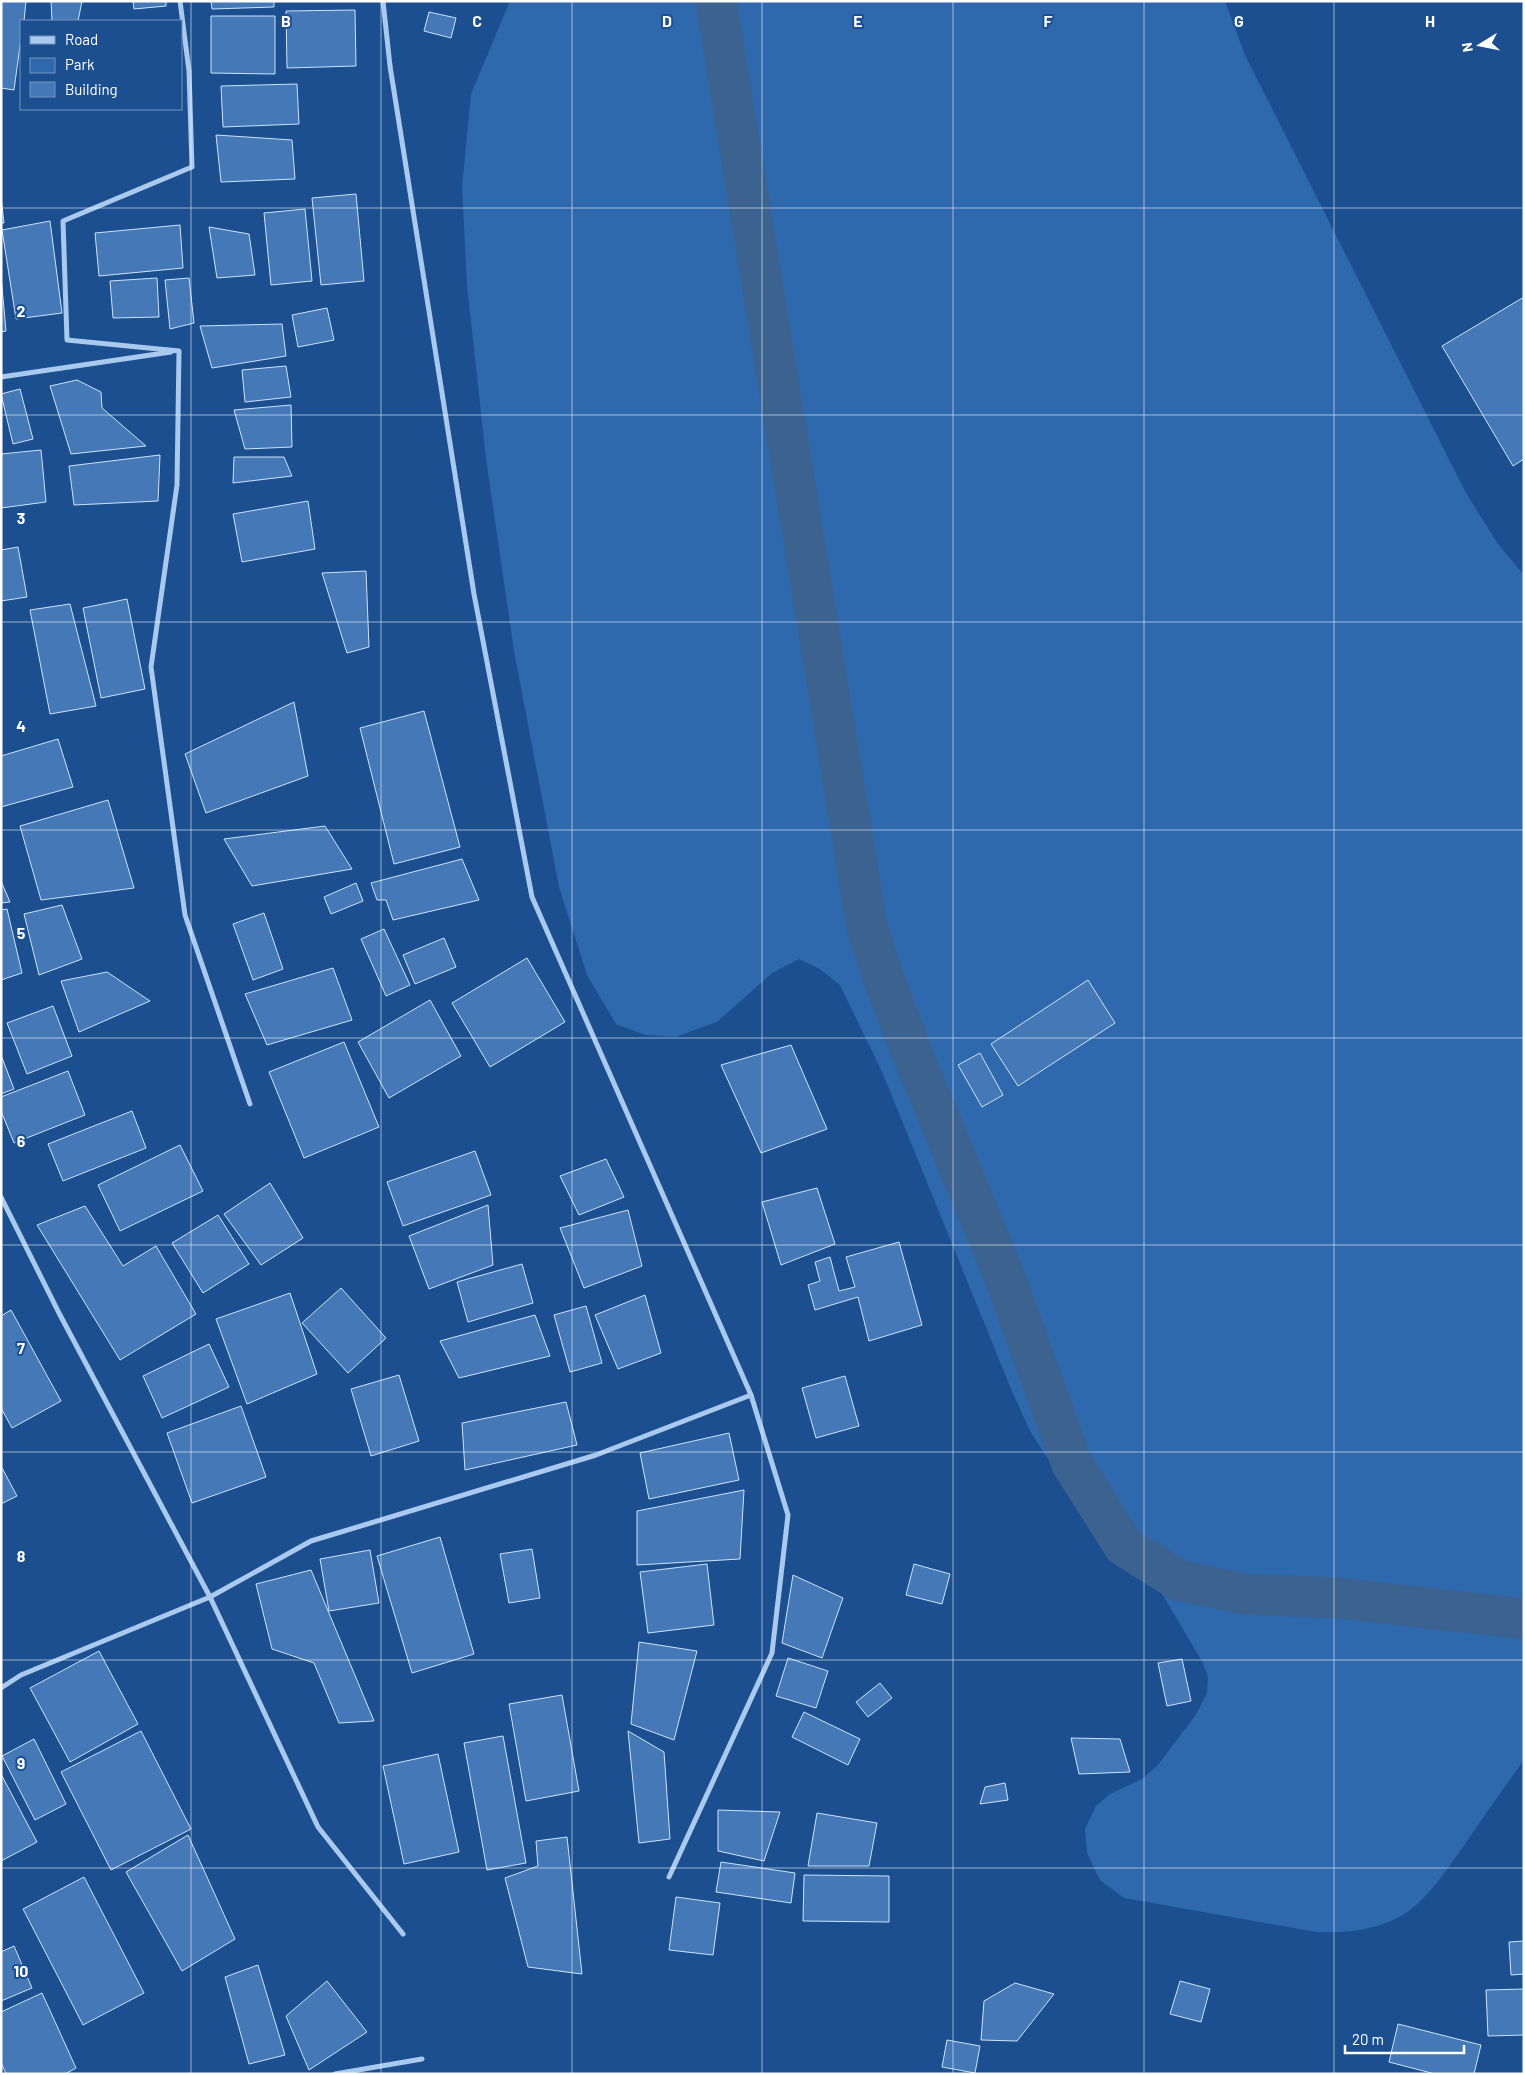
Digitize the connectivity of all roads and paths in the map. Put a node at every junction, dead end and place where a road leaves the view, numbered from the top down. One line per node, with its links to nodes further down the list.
1 (180, 1): 3 (street)
2 (383, 1): 7 (street)
3 (179, 351): 4 (street); 5 (street)
4 (1, 377)
5 (250, 1104)
6 (1, 1197): 8 (street)
7 (751, 1395): 8 (street); 10 (street)
8 (210, 1596): 9 (street); 11 (street)
9 (1, 1688)
10 (669, 1877)
11 (403, 1934)
12 (422, 2059): 13 (street)
13 (335, 2074)

